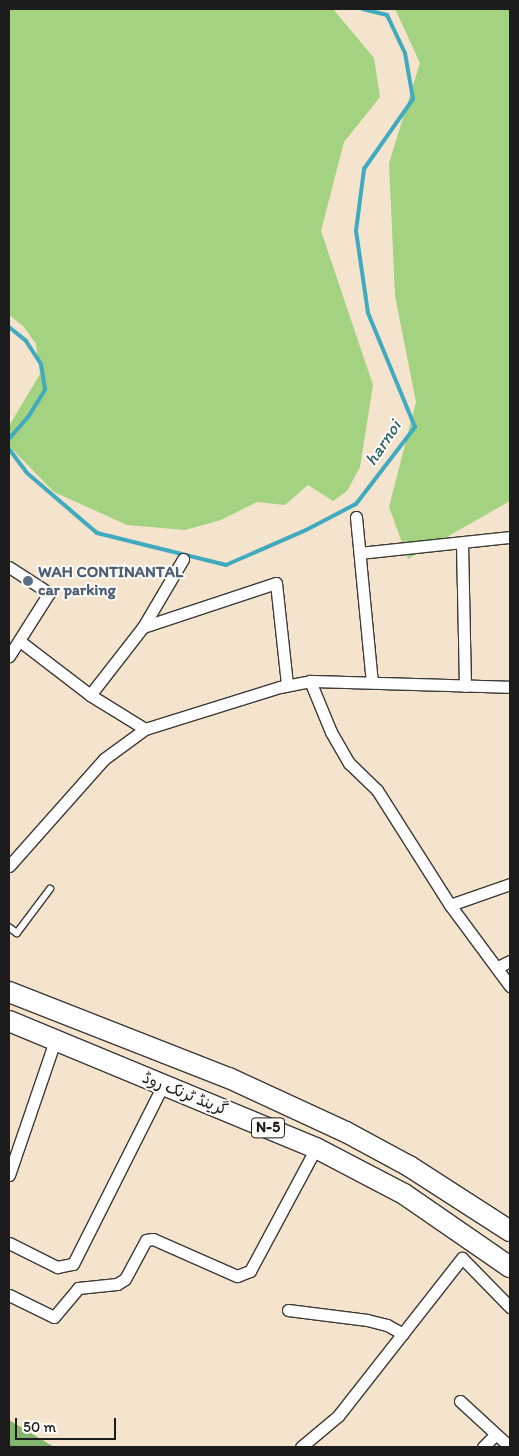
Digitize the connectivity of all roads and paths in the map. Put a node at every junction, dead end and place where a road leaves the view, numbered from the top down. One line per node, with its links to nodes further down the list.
1 (356, 517): 4 (street)
2 (510, 537): 3 (street)
3 (462, 543): 4 (street); 13 (street)
4 (360, 553): 11 (street)
5 (183, 559): 7 (street)
6 (9, 567): 8 (street)
7 (144, 627): 12 (street); 15 (street)
8 (21, 642): 9 (street); 15 (street)
9 (9, 656)
10 (310, 680): 11 (street); 12 (street); 20 (street)
11 (372, 682): 13 (street)
12 (287, 685): 16 (street)
13 (465, 686): 14 (street)
14 (510, 687)
15 (90, 695): 16 (street)
16 (145, 729): 17 (street)
17 (9, 866)
18 (510, 884): 20 (street)
19 (50, 889): 21 (lane)
20 (450, 905): 23 (street)
21 (9, 927)
22 (510, 960): 23 (street)
23 (498, 967): 24 (street)
24 (510, 986)
25 (9, 992): 31 (highway, گرینڈ ٹرنک روڈ / N-5)
26 (9, 1021): 27 (highway, گرینڈ ٹرنک روڈ / N-5)
27 (56, 1041): 28 (highway, گرینڈ ٹرنک روڈ / N-5); 30 (street)
28 (164, 1085): 29 (highway, گرینڈ ٹرنک روڈ / N-5); 32 (street)
29 (316, 1148): 33 (highway, گرینڈ ٹرنک روڈ / N-5); 34 (street)
30 (9, 1175)
31 (510, 1231)
32 (9, 1243)
33 (510, 1267)
34 (9, 1295)
35 (510, 1307): 37 (street)
36 (288, 1310): 37 (street)
37 (403, 1334): 40 (street)
38 (460, 1401): 39 (street)
39 (495, 1435): 41 (street); 42 (street)
40 (300, 1447)
41 (483, 1447)
42 (510, 1447)

